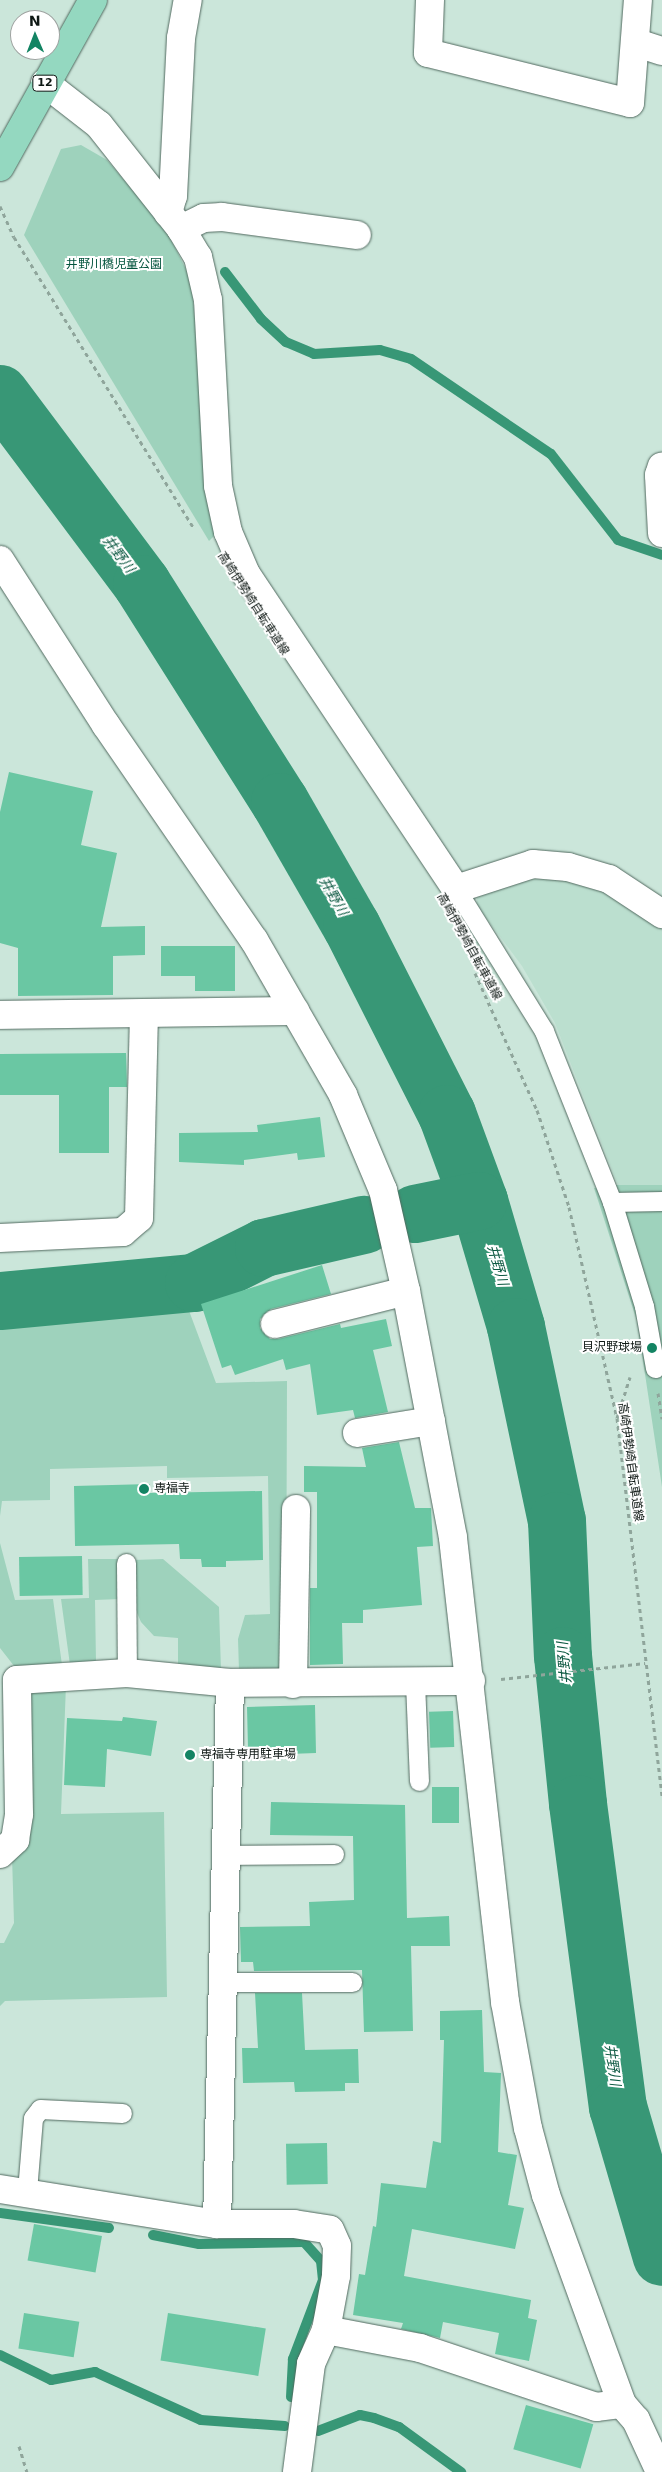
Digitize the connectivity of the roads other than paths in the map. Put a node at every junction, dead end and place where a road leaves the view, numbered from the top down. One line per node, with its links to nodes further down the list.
1 (93, 0): 6 (main road, 12)
2 (188, 0): 8 (street)
3 (430, 0): 5 (street)
4 (638, 0): 5 (street)
5 (650, 47)
6 (45, 83): 7 (main road, 12); 8 (street)
7 (0, 168)
8 (174, 221): 9 (street); 13 (street)
9 (357, 235)
10 (662, 466): 11 (street)
11 (662, 533)
12 (0, 560): 15 (street)
13 (456, 889): 14 (street); 19 (lane)
14 (662, 914)
15 (295, 1011): 16 (street); 21 (street)
16 (144, 1014): 17 (street); 20 (street)
17 (0, 1015)
18 (662, 1201): 19 (lane)
19 (612, 1202): 23 (lane)
20 (0, 1238)
21 (406, 1290): 22 (street); 24 (street)
22 (275, 1324)
23 (655, 1368)
24 (431, 1421): 25 (street); 29 (street)
25 (357, 1433)
26 (296, 1509): 32 (street)
27 (126, 1563): 28 (lane)
28 (126, 1673): 31 (street); 34 (street)
29 (480, 1681): 30 (street); 43 (street)
30 (415, 1682): 32 (street); 33 (lane)
31 (230, 1683): 32 (street); 36 (street)
32 (293, 1684)
33 (419, 1781)
34 (0, 1854)
35 (334, 1854): 36 (lane)
36 (225, 1855): 37 (street)
37 (220, 1982): 38 (lane); 41 (street)
38 (352, 1982)
39 (122, 2113): 40 (lane)
40 (13, 2190): 41 (street)
41 (217, 2224): 42 (street)
42 (326, 2330): 43 (street); 44 (street)
43 (622, 2404): 45 (street)
44 (296, 2472)
45 (660, 2472)

